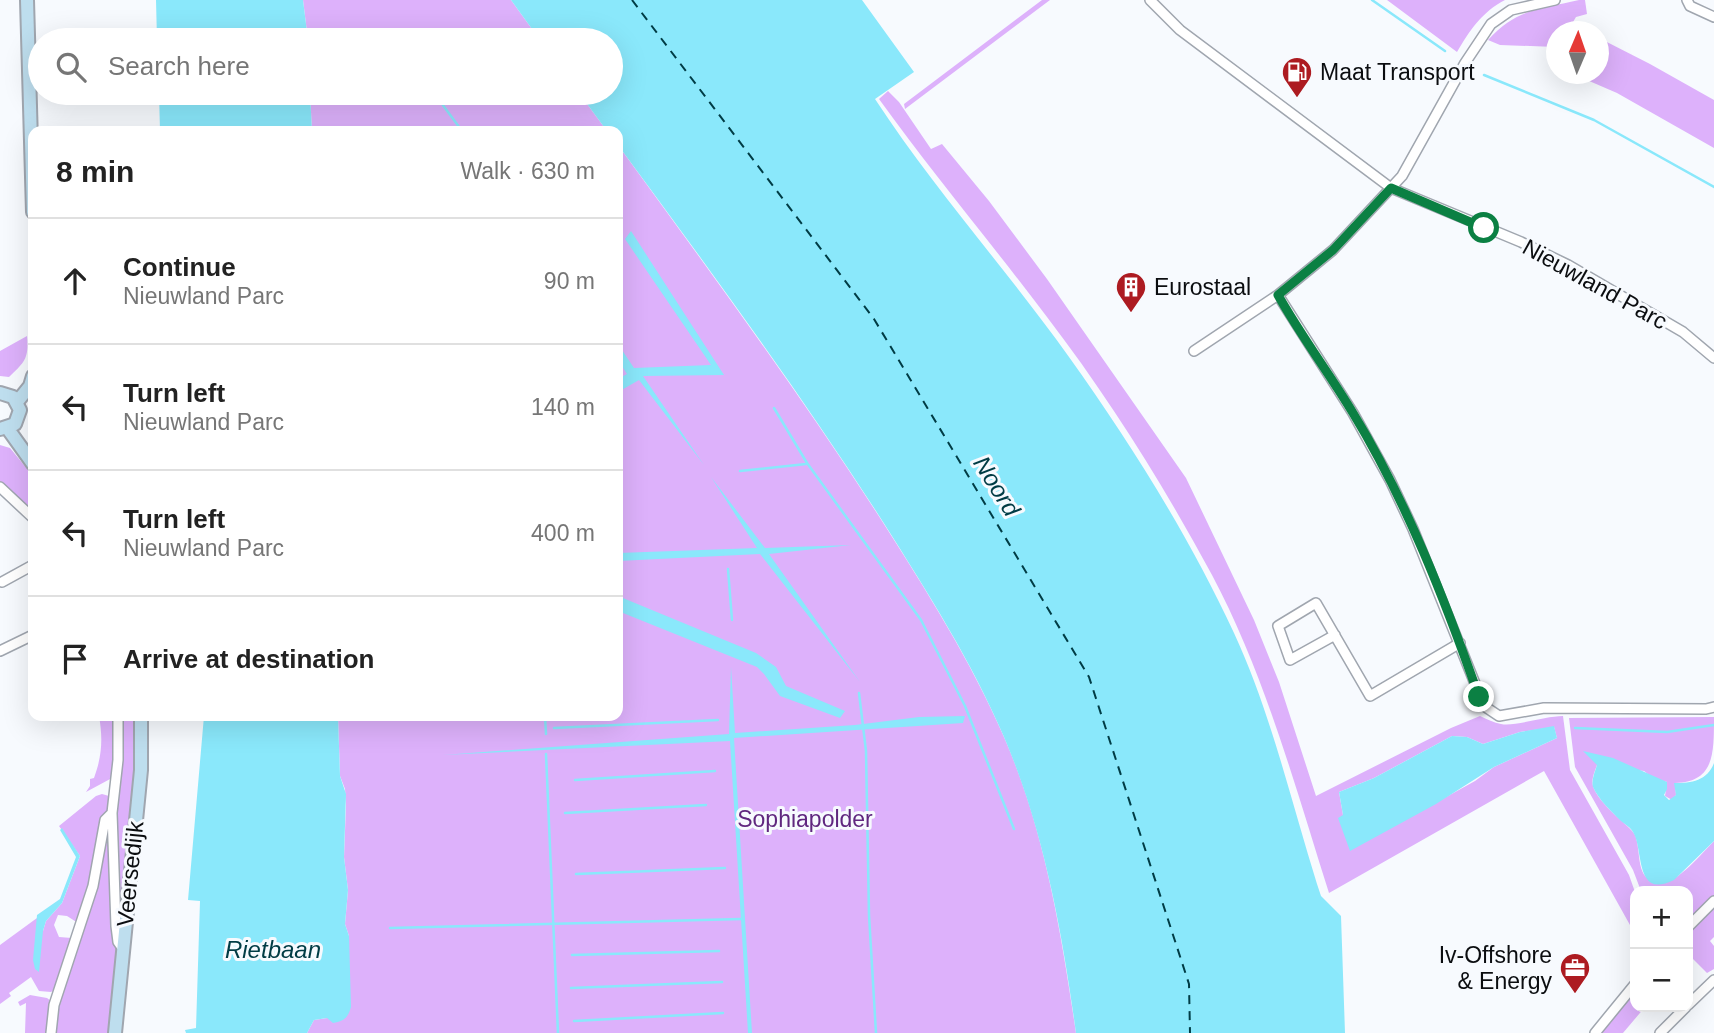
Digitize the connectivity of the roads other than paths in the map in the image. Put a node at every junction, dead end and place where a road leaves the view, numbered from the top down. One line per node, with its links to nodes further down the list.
1 (27, 0): 6 (main road)
2 (1150, 0): 9 (street, Nieuwland Parc)
3 (1555, 0): 9 (street)
4 (1687, 0): 5 (street)
5 (1714, 17)
6 (28, 35)
7 (30, 105): 8 (main road)
8 (31, 126)
9 (1391, 188): 10 (street); 12 (street, Nieuwland Parc)
10 (1278, 295): 11 (street); 23 (street)
11 (1194, 351)
12 (1714, 358)
13 (28, 387): 14 (main road)
14 (10, 397): 15 (main road)
15 (8, 427): 16 (main road)
16 (28, 456)
17 (0, 488): 18 (street)
18 (28, 513)
19 (28, 568): 20 (street)
20 (2, 582)
21 (1335, 635): 21 (street); 23 (street)
22 (28, 637): 24 (street)
23 (1460, 643): 25 (street)
24 (0, 651)
25 (1714, 707)
26 (118, 721): 28 (street)
27 (141, 721): 31 (main road, Veersedijk)
28 (112, 813): 31 (street); 36 (street)
29 (1714, 901): 30 (street)
30 (1693, 922)
31 (123, 949): 37 (main road, Veersedijk)
32 (1714, 980): 34 (street)
33 (1630, 990): 38 (street)
34 (1693, 1000)
35 (1681, 1012): 39 (street)
36 (51, 1033)
37 (115, 1033)
38 (1595, 1033)
39 (1660, 1033)

